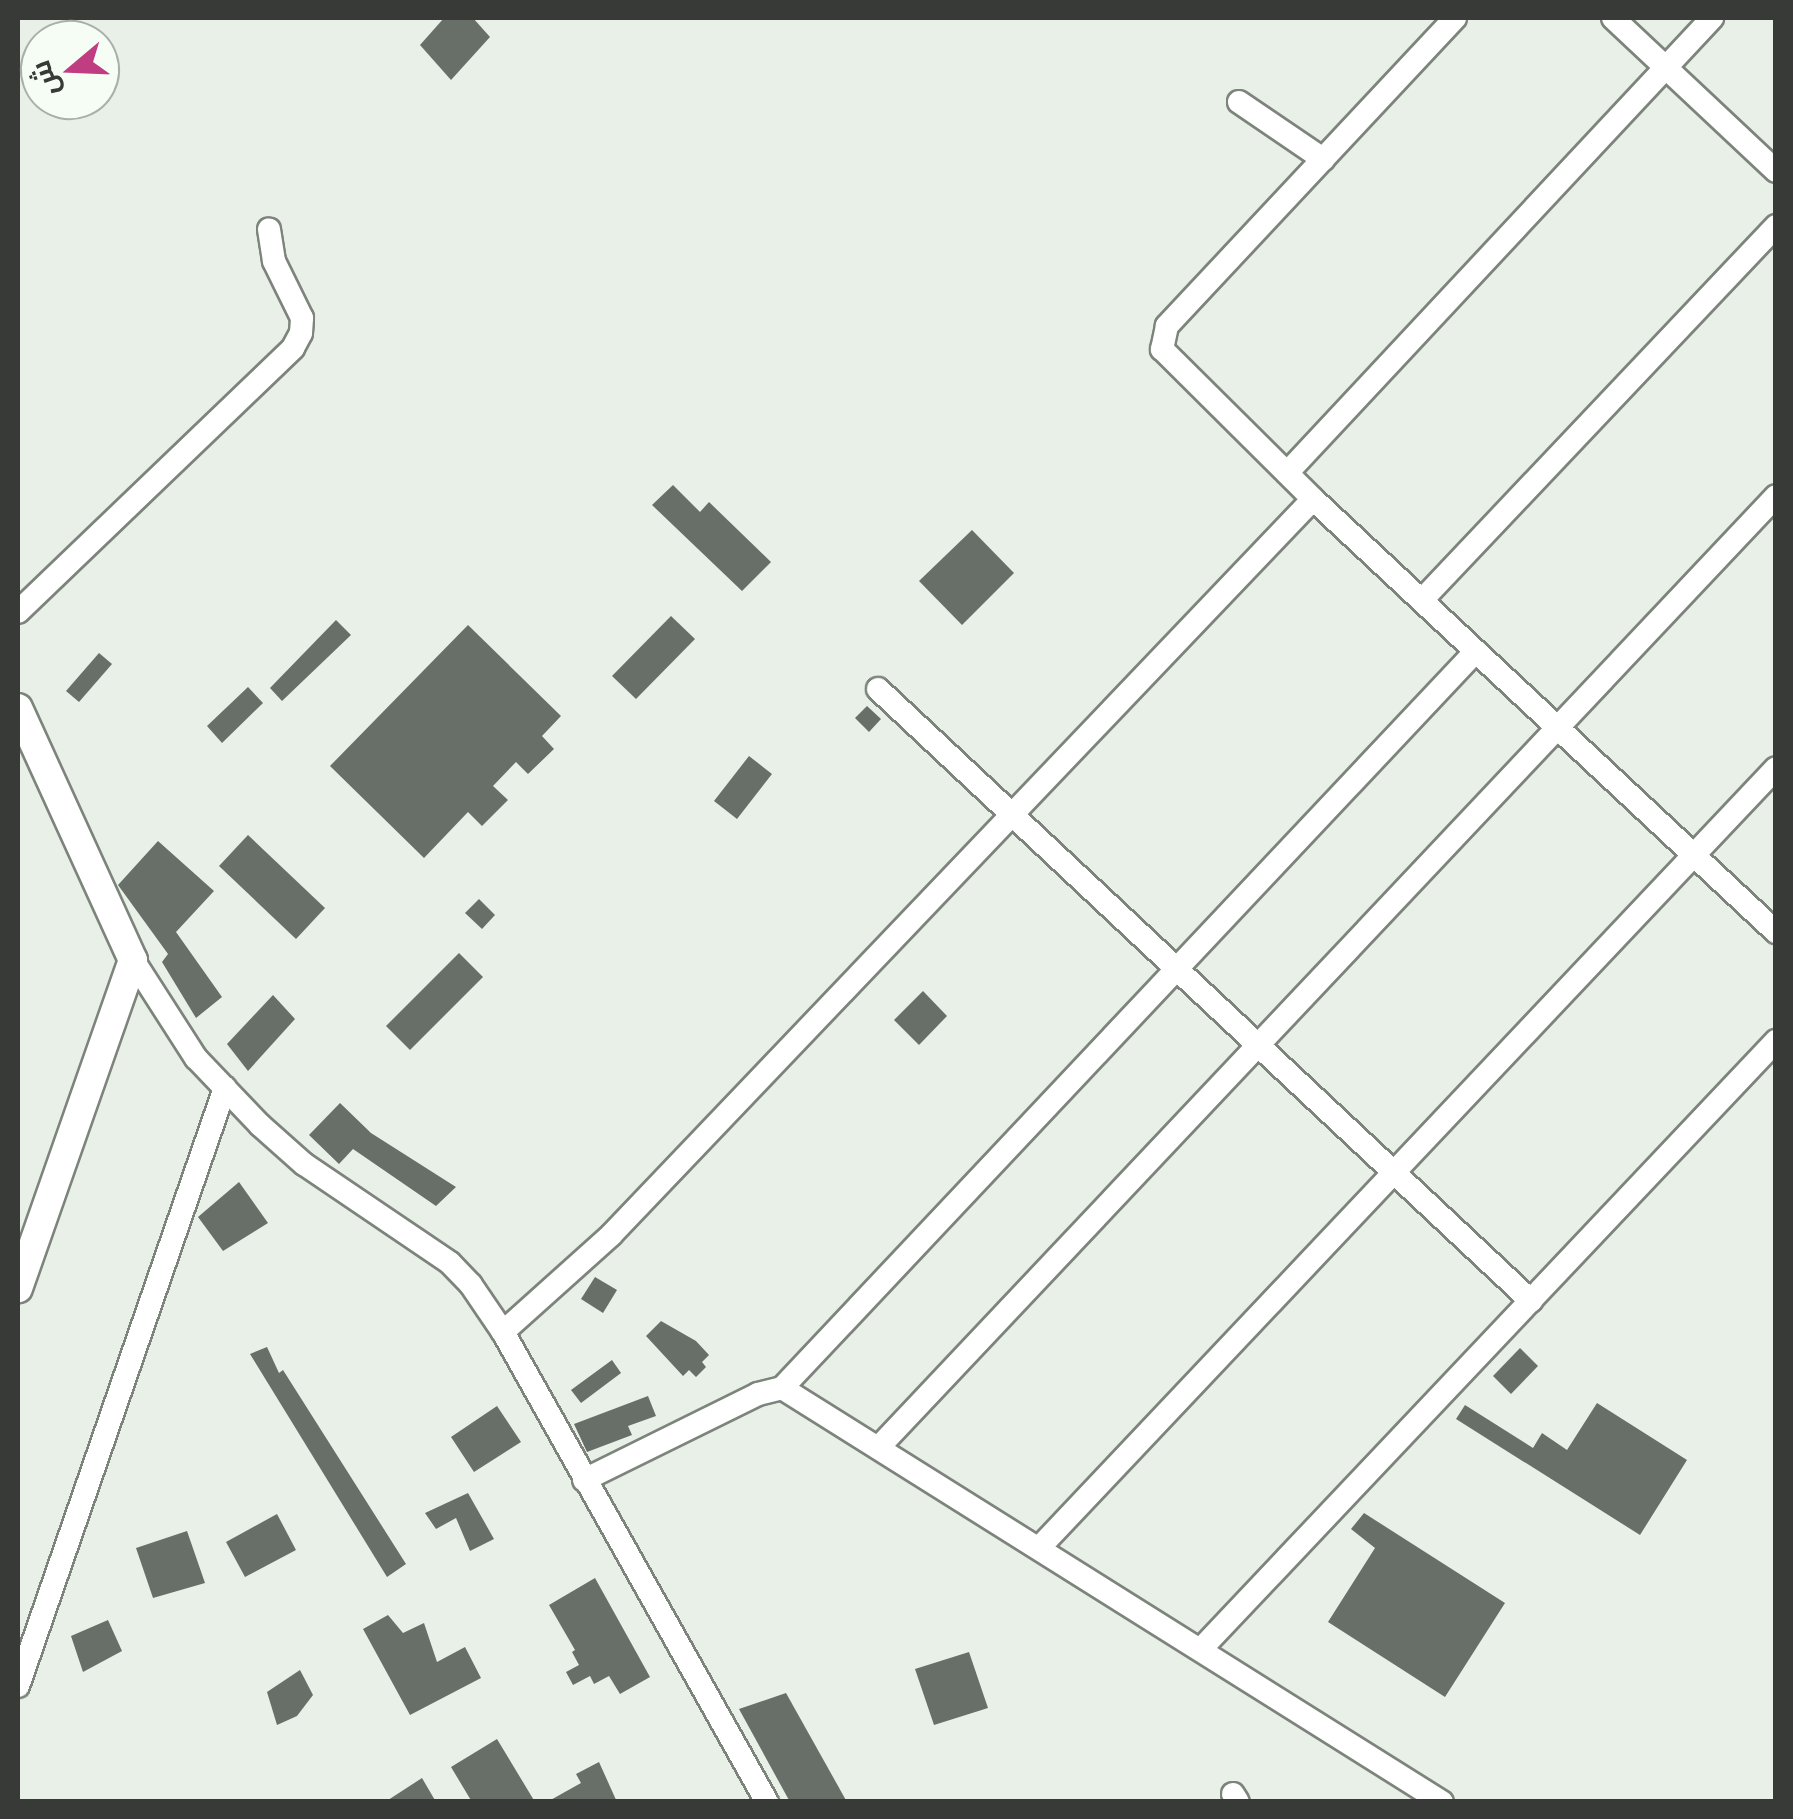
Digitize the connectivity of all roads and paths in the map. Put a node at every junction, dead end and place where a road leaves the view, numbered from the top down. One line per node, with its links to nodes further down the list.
1 (1455, 18): 6 (street)
2 (1613, 18): 4 (street)
3 (1712, 18): 4 (street)
4 (1666, 67): 7 (street); 10 (street)
5 (1239, 102): 6 (street)
6 (1323, 159): 10 (street)
7 (1776, 171)
8 (1776, 226): 13 (street)
9 (268, 228): 14 (street)
10 (1287, 473): 12 (street)
11 (1776, 496): 18 (street)
12 (1313, 499): 13 (street); 20 (street)
13 (1422, 600): 15 (street)
14 (18, 612)
15 (1476, 651): 18 (street); 24 (street)
16 (878, 689): 20 (street)
17 (18, 708): 23 (street)
18 (1557, 727): 21 (street); 26 (street)
19 (1776, 768): 21 (street)
20 (1012, 814): 24 (street); 31 (street)
21 (1694, 855): 22 (street); 28 (street)
22 (1776, 932)
23 (133, 960): 27 (street); 29 (street)
24 (1176, 968): 26 (street); 32 (street)
25 (1776, 1041): 30 (street)
26 (1258, 1044): 28 (street); 33 (street)
27 (225, 1088): 31 (street); 37 (street)
28 (1395, 1173): 30 (street); 35 (street)
29 (18, 1288)
30 (1530, 1301): 36 (street)
31 (503, 1332): 34 (street)
32 (782, 1388): 33 (street); 34 (street)
33 (880, 1447): 35 (street)
34 (584, 1480): 38 (street)
35 (1040, 1548): 36 (street)
36 (1201, 1649): 39 (street)
37 (18, 1686)
38 (767, 1802)
39 (1442, 1802)

